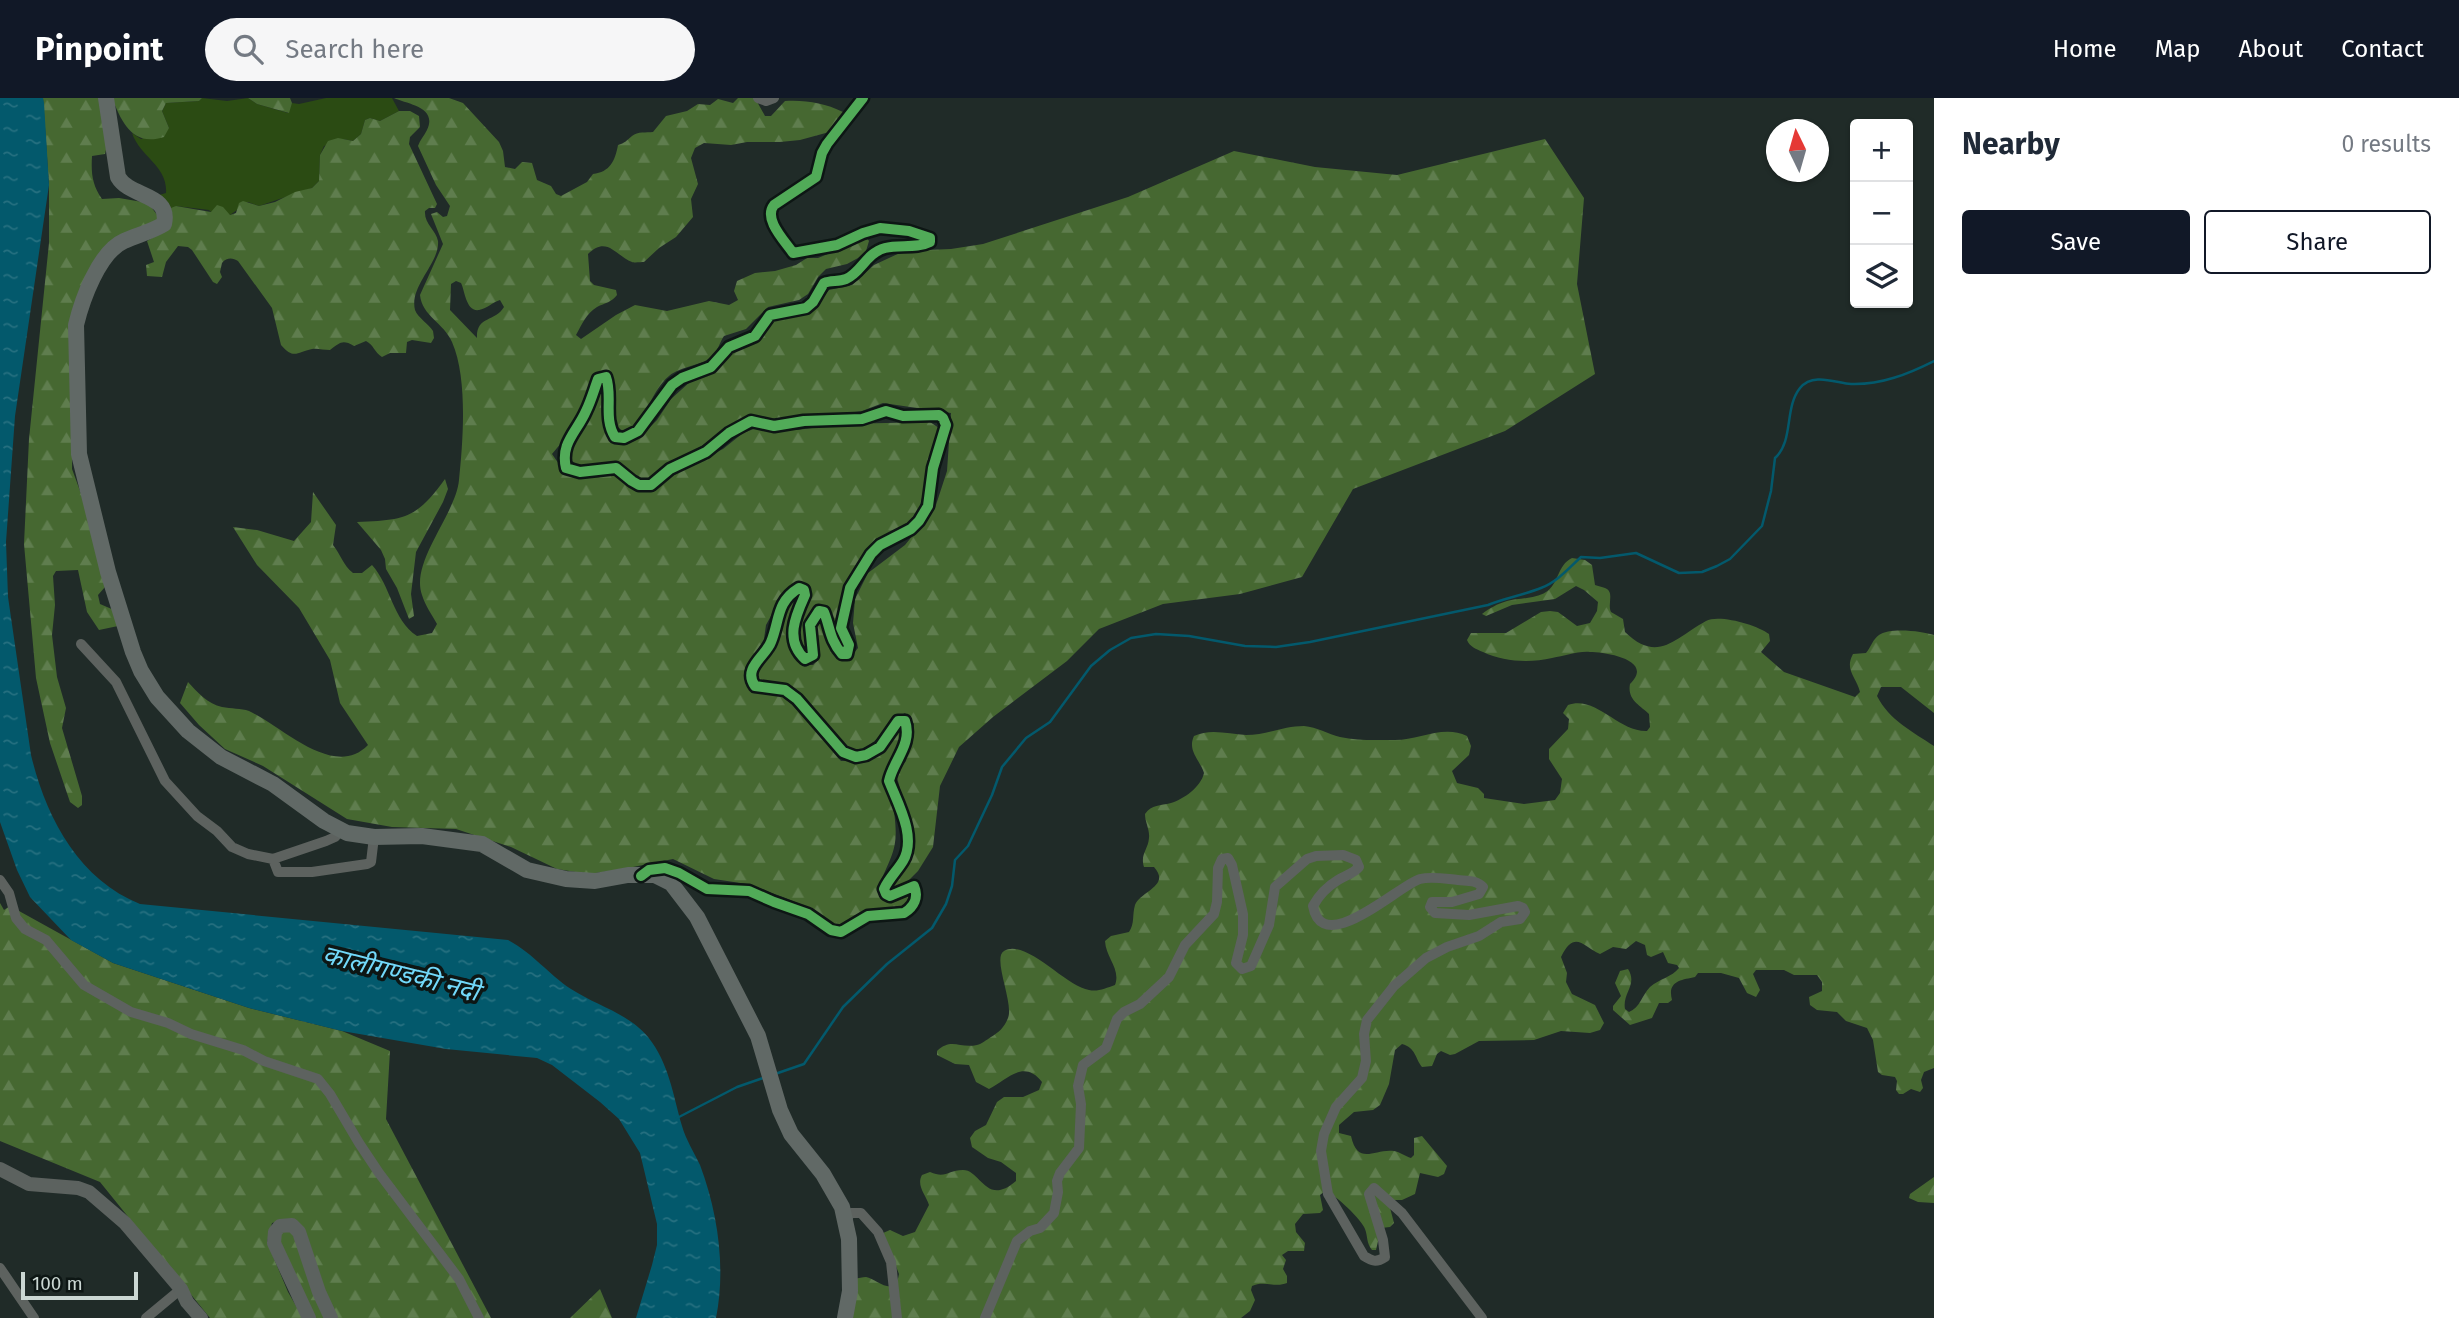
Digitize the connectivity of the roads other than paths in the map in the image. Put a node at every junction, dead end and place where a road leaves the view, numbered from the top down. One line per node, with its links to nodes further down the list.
1 (106, 98): 6 (highway)
2 (758, 98): 3 (street)
3 (774, 98)
4 (863, 98): 9 (street)
5 (81, 644): 8 (street)
6 (341, 830): 7 (highway); 8 (street)
7 (374, 837): 8 (street); 9 (highway)
8 (273, 859)
9 (641, 876): 12 (highway)
10 (0, 880): 20 (street)
11 (0, 1169): 14 (main road)
12 (846, 1219): 21 (highway); 22 (street)
13 (0, 1268): 15 (street)
14 (181, 1289): 16 (street); 17 (main road)
15 (34, 1318)
16 (146, 1318)
17 (201, 1318)
18 (309, 1318): 19 (main road)
19 (331, 1318)
20 (479, 1318)
21 (845, 1318)
22 (897, 1318)
23 (985, 1318): 24 (street)
24 (1482, 1318)

